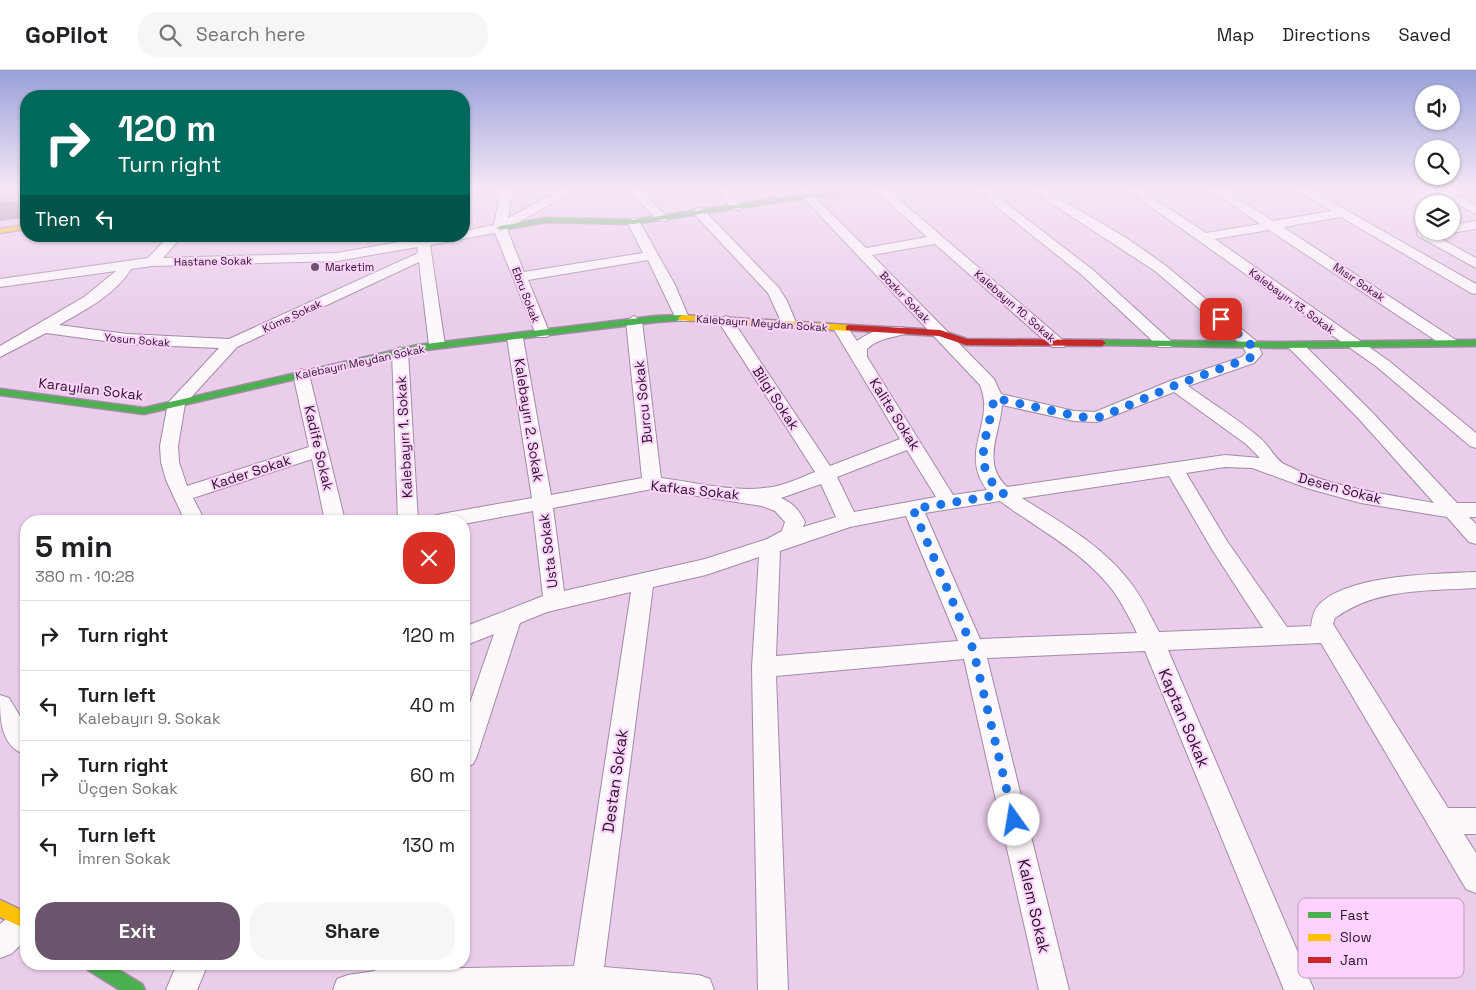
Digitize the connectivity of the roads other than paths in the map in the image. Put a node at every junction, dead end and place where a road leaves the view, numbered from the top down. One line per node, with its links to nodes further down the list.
1 (502, 233): 25 (street, Ebru Sokak)
2 (638, 233): 21 (street)
3 (719, 233): 31 (street)
4 (843, 233): 20 (street, Bozkır Sokak)
5 (932, 233): 14 (street, Kalebayırı 10. Sokak)
6 (1037, 233): 42 (street)
7 (1107, 233): 43 (street)
8 (1199, 233): 13 (street, Kalebayırı 13. Sokak)
9 (1225, 233): 13 (street)
10 (1284, 233): 38 (street, Mısır Sokak)
11 (1379, 233): 15 (street)
12 (1415, 235): 15 (street)
13 (1204, 236): 44 (street, Kalebayırı 13. Sokak)
14 (939, 239): 20 (street); 41 (street, Kalebayırı 10. Sokak)
15 (1390, 239): 27 (street)
16 (1441, 240): 23 (street)
17 (170, 242): 22 (street)
18 (440, 242): 19 (street, Hastane Sokak)
19 (424, 248): 22 (street, Hastane Sokak); 40 (street, Küme Sokak); 45 (street)
20 (862, 253): 35 (street, Bozkır Sokak)
21 (650, 256): 25 (street); 28 (street)
22 (152, 262): 24 (street, Hastane Sokak)
23 (1476, 264)
24 (126, 266): 26 (street, Hastane Sokak); 32 (street)
25 (519, 277): 36 (street, Ebru Sokak)
26 (0, 282)
27 (1476, 290)
28 (682, 318): 29 (street, Kalebayırı Meydan Sokak); 30 (street, Kalebayırı Meydan Sokak)
29 (634, 321): 36 (street, Kalebayırı Meydan Sokak); 61 (street, Burcu Sokak)
30 (726, 321): 31 (street, Kalebayırı Meydan Sokak); 60 (street, Bilgi Sokak)
31 (789, 325): 33 (street, Kalebayırı Meydan Sokak)
32 (44, 328): 40 (street, Yosun Sokak); 47 (street)
33 (841, 328): 34 (street, Kalebayırı Meydan Sokak); 49 (street, Kalite Sokak)
34 (900, 331): 35 (street, Kalebayırı Meydan Sokak); 49 (street)
35 (940, 333): 41 (street, Kalebayırı Meydan Sokak); 53 (street, Bozkır Sokak)
36 (542, 334): 37 (street, Kalebayırı Meydan Sokak)
37 (515, 338): 45 (street, Kalebayırı Meydan Sokak); 65 (street, Kalebayırı 2. Sokak)
38 (1450, 343): 39 (street, Kalebayırı Meydan Sokak); 44 (street, Kalebayırı Meydan Sokak)
39 (1476, 343)
40 (231, 344): 54 (street, Küme Sokak)
41 (1058, 344): 42 (street, Kalebayırı Meydan Sokak)
42 (1165, 344): 43 (street, Kalebayırı Meydan Sokak)
43 (1250, 344): 46 (street, Kalebayırı Meydan Sokak); 51 (street)
44 (1352, 344): 46 (street, Kalebayırı Meydan Sokak); 56 (street, Kalebayırı 13. Sokak)
45 (437, 345): 48 (street, Kalebayırı Meydan Sokak)
46 (1294, 345): 68 (street)
47 (0, 352)
48 (400, 352): 50 (street, Kalebayırı Meydan Sokak); 72 (street, Kalebayırı 1. Sokak)
49 (858, 356): 55 (street, Kalite Sokak)
50 (301, 374): 54 (street, Kalebayırı Meydan Sokak); 57 (street, Kadife Sokak)
51 (1176, 385): 53 (street); 59 (street)
52 (0, 392): 54 (street, Karayılan Sokak)
53 (994, 398): 63 (street, Kaptan Sokak)
54 (177, 403): 62 (street)
55 (912, 441): 60 (street, Kafkas Sokak); 66 (street, Kalite Sokak)
56 (1476, 442)
57 (320, 450): 62 (street, Kader Sokak); 71 (street, Kadife Sokak)
58 (1174, 469): 59 (street, Desen Sokak); 63 (street, Desen Sokak); 84 (street)
59 (1277, 469): 68 (street, Desen Sokak)
60 (826, 474): 64 (street, Kafkas Sokak); 74 (street, Bilgi Sokak); 75 (street)
61 (652, 483): 64 (street, Kafkas Sokak); 65 (street, Kafkas Sokak)
62 (183, 494): 70 (street)
63 (1004, 494): 66 (street, Desen Sokak); 85 (street, Kaptan Sokak)
64 (748, 496): 75 (street)
65 (542, 501): 73 (street, Kafkas Sokak); 80 (street, Usta Sokak)
66 (948, 502): 67 (street, Desen Sokak)
67 (913, 509): 74 (street, Desen Sokak); 86 (street, Kalem Sokak)
68 (1452, 510): 69 (street, Desen Sokak); 76 (street)
69 (1476, 510)
70 (193, 515)
71 (334, 515)
72 (408, 515)
73 (470, 515)
74 (848, 520): 75 (street, Desen Sokak)
75 (800, 523): 77 (street, Desen Sokak)
76 (1476, 537)
77 (770, 548): 79 (street, Desen Sokak); 87 (street)
78 (1476, 580): 83 (street)
79 (643, 582): 80 (street, Desen Sokak); 101 (street, Destan Sokak)
80 (554, 601): 81 (street, Desen Sokak)
81 (511, 616): 82 (street, Desen Sokak); 90 (street)
82 (470, 634)
83 (1326, 634): 84 (street); 91 (street)
84 (1281, 636): 85 (street)
85 (1152, 640): 86 (street); 109 (street, Kaptan Sokak)
86 (973, 649): 87 (street); 108 (street, Kalem Sokak)
87 (764, 667): 107 (street)
88 (0, 705): 89 (street)
89 (20, 737)
90 (470, 738)
91 (1442, 821): 92 (street); 93 (street)
92 (1476, 821)
93 (1476, 880)
94 (0, 908): 95 (street)
95 (20, 918)
96 (20, 926): 97 (street)
97 (0, 943)
98 (104, 970): 103 (street)
99 (190, 970): 104 (street)
100 (390, 975): 101 (street); 105 (street)
101 (587, 981): 102 (street)
102 (631, 987): 106 (street)
103 (136, 990)
104 (181, 990)
105 (348, 990)
106 (699, 990)
107 (773, 990)
108 (1054, 990)
109 (1299, 990)

